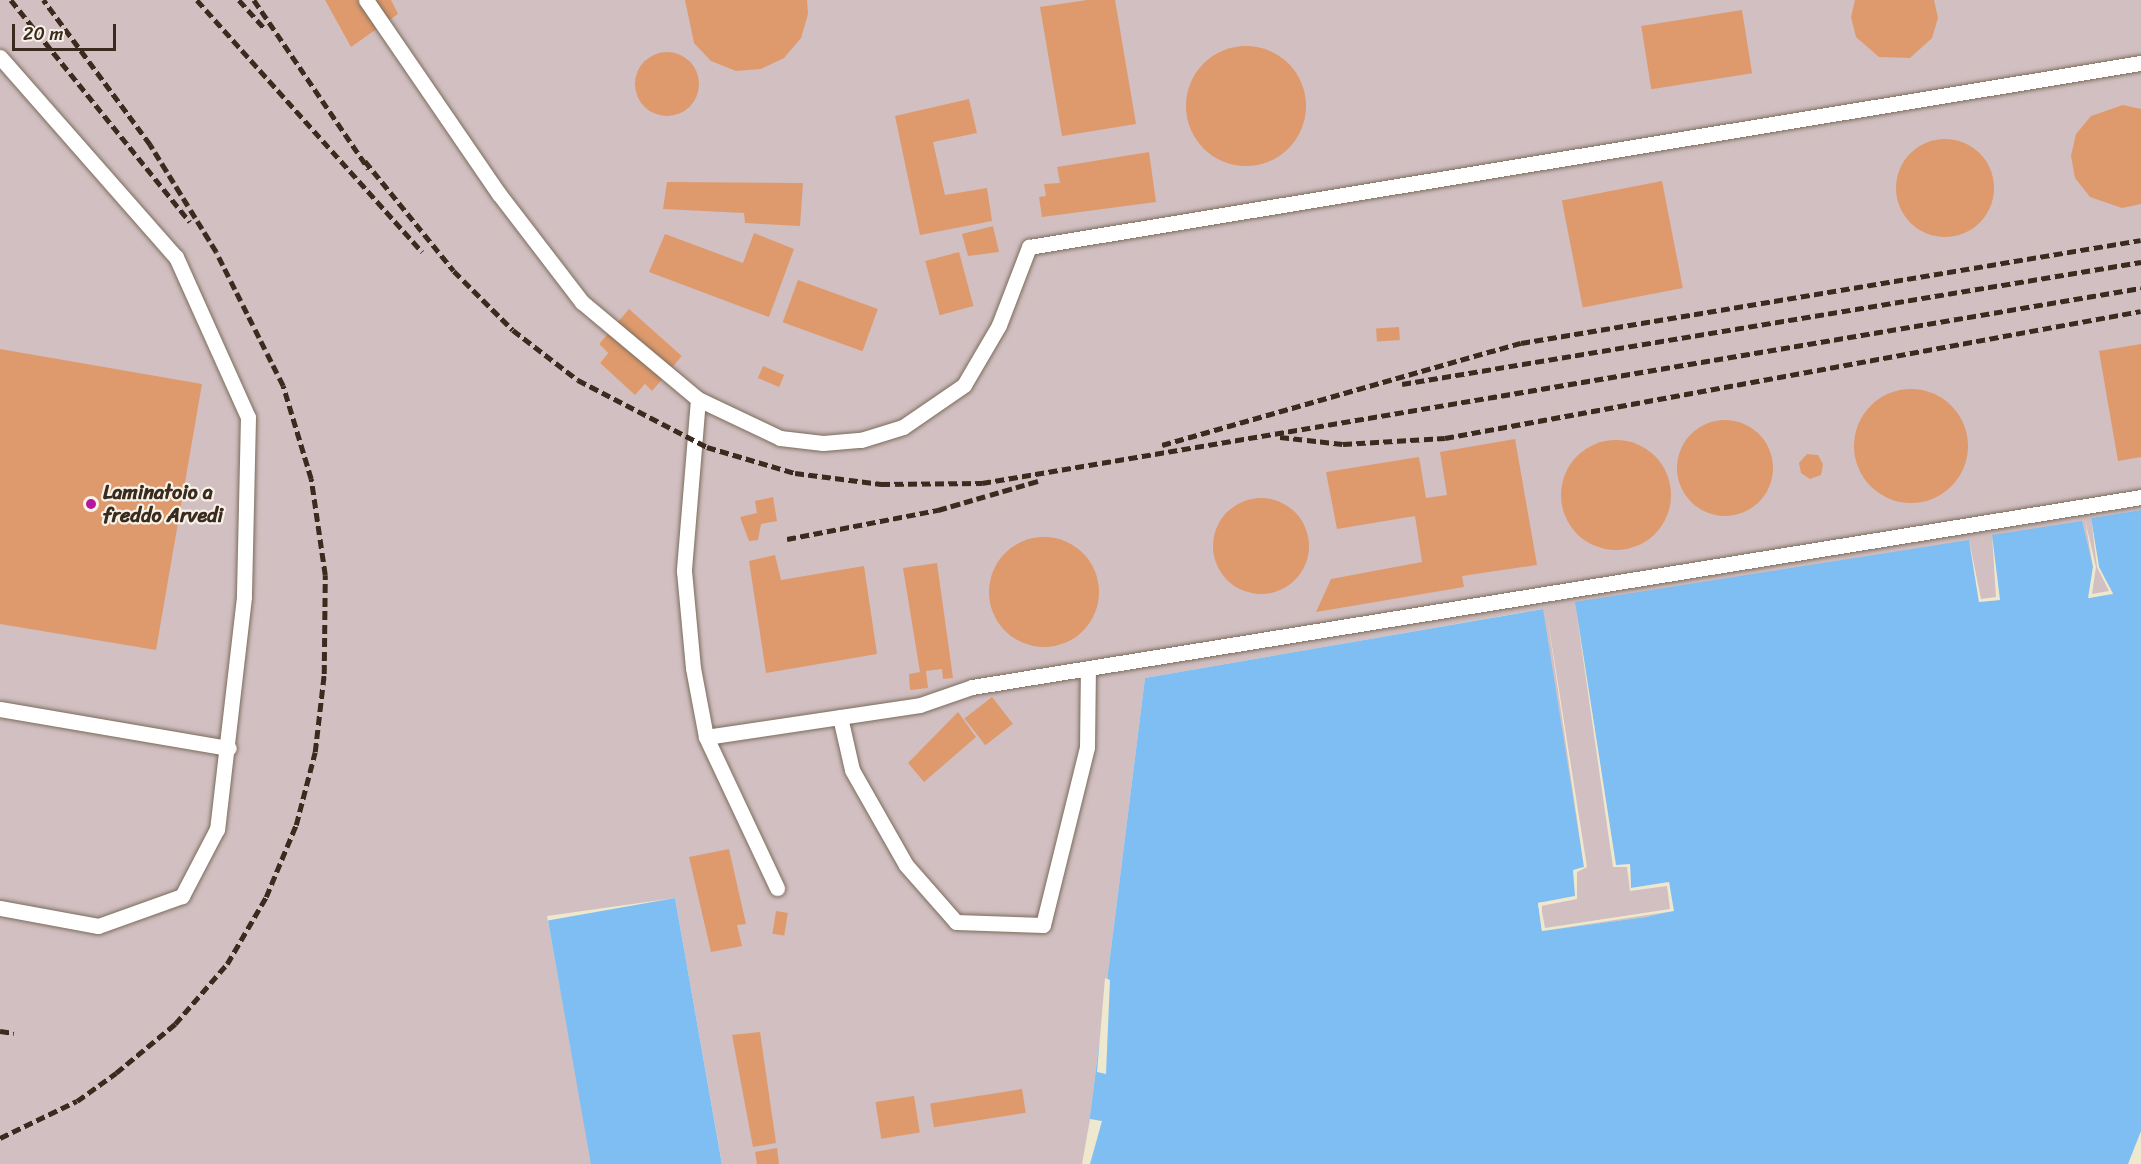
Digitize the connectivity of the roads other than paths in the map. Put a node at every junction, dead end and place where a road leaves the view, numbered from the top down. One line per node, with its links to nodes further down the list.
1 (366, 0): 4 (lane)
2 (0, 57): 10 (lane)
3 (2141, 63): 4 (lane)
4 (698, 399): 9 (lane)
5 (2141, 497): 6 (lane)
6 (1088, 670): 8 (lane); 8 (lane)
7 (0, 709): 10 (lane)
8 (840, 717): 9 (lane)
9 (706, 737): 11 (lane)
10 (229, 748): 12 (lane)
11 (777, 888)
12 (0, 908)

